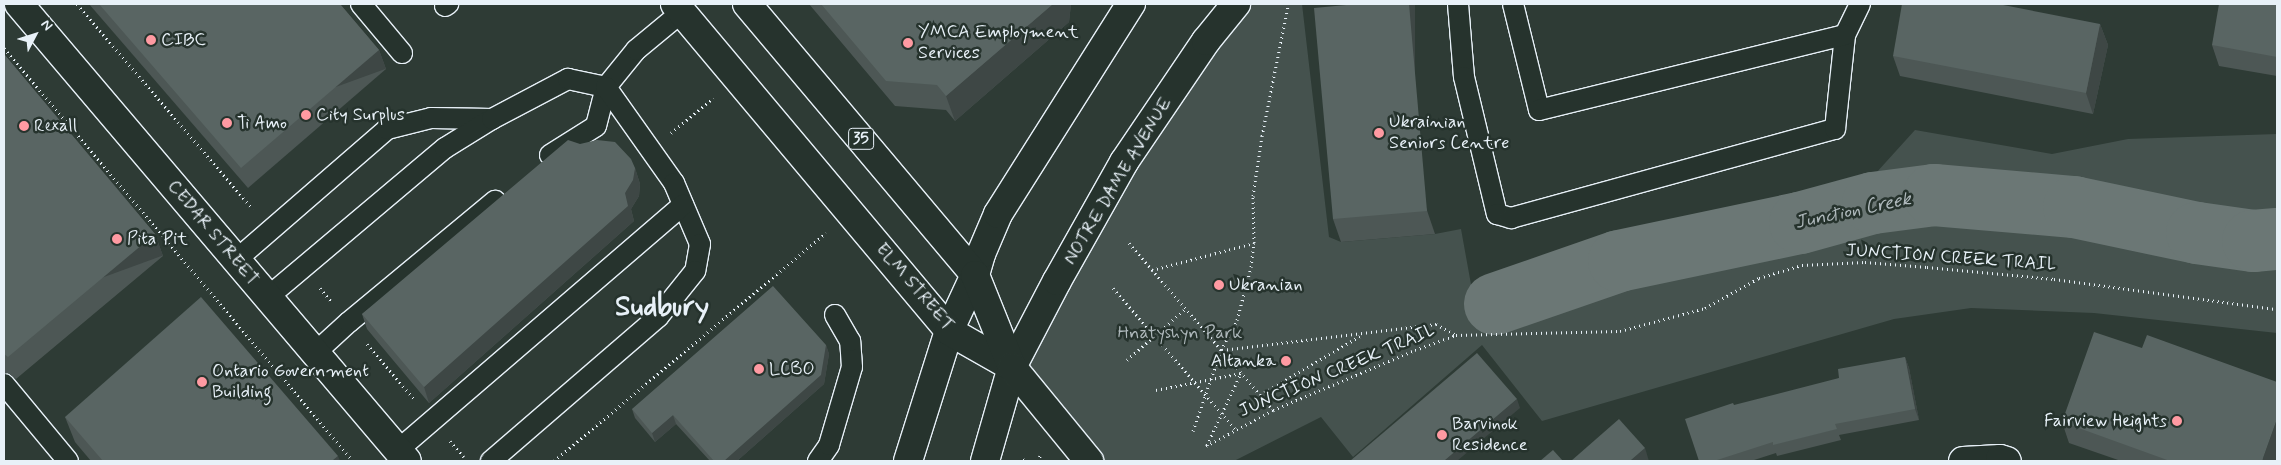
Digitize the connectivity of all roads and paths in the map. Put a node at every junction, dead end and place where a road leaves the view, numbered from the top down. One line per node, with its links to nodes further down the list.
1 (19, 4): 22 (main road, CEDAR STREET)
2 (361, 4): 13 (lane)
3 (747, 4): 24 (main road, 35)
4 (1131, 4): 24 (main road)
5 (1236, 4): 37 (main road, NOTRE DAME AVENUE)
6 (1458, 4): 11 (lane)
7 (1513, 4): 11 (lane)
8 (1860, 4): 11 (lane)
9 (1288, 6): 21 (path)
10 (679, 8): 14 (lane); 30 (main road, ELM STREET / 35)
11 (1845, 35)
12 (4, 48): 52 (path)
13 (402, 52)
14 (606, 87): 15 (lane); 16 (lane); 18 (lane)
15 (492, 119): 22 (lane); 26 (lane)
16 (535, 168)
17 (508, 191): 35 (lane)
18 (683, 205): 50 (lane); 53 (lane)
19 (828, 232): 54 (path)
20 (1129, 243): 23 (path)
21 (1254, 243): 23 (path); 34 (path)
22 (236, 260): 26 (main road, CEDAR STREET)
23 (1152, 270): 27 (path)
24 (975, 274): 30 (main road); 37 (main road, 35)
25 (1113, 288): 33 (path)
26 (268, 297): 35 (main road, CEDAR STREET)
27 (1186, 309): 33 (path); 34 (path)
28 (2277, 309): 32 (path, JUNCTION CREEK TRAIL)
29 (835, 315): 55 (lane)
30 (949, 330): 37 (main road, ELM STREET / 35); 56 (main road)
31 (1362, 335): 32 (path); 34 (path); 44 (path)
32 (1456, 336): 45 (path, JUNCTION CREEK TRAIL)
33 (1156, 337): 36 (path); 40 (path)
34 (1221, 350): 38 (path); 39 (path)
35 (315, 353): 50 (main road, CEDAR STREET)
36 (1127, 360)
37 (1012, 367): 57 (main road, NOTRE DAME AVENUE); 59 (main road, 35)
38 (1240, 372): 39 (path); 44 (path); 46 (path)
39 (1211, 378): 40 (path); 43 (path)
40 (1194, 381): 42 (path); 43 (path)
41 (4, 384): 51 (lane)
42 (1156, 390)
43 (1204, 394): 46 (path); 48 (path)
44 (1260, 395): 45 (path)
45 (1273, 410): 47 (path, JUNCTION CREEK TRAIL)
46 (1222, 412): 47 (path); 47 (path, JUNCTION CREEK TRAIL)
47 (1236, 430)
48 (1193, 431)
49 (1042, 453): 58 (path)
50 (402, 456)
51 (68, 461)
52 (353, 461)
53 (491, 461)
54 (554, 461)
55 (818, 461)
56 (908, 461)
57 (985, 461)
58 (1037, 461)
59 (1089, 461)
60 (1963, 461): 61 (main road)
61 (2007, 461)

